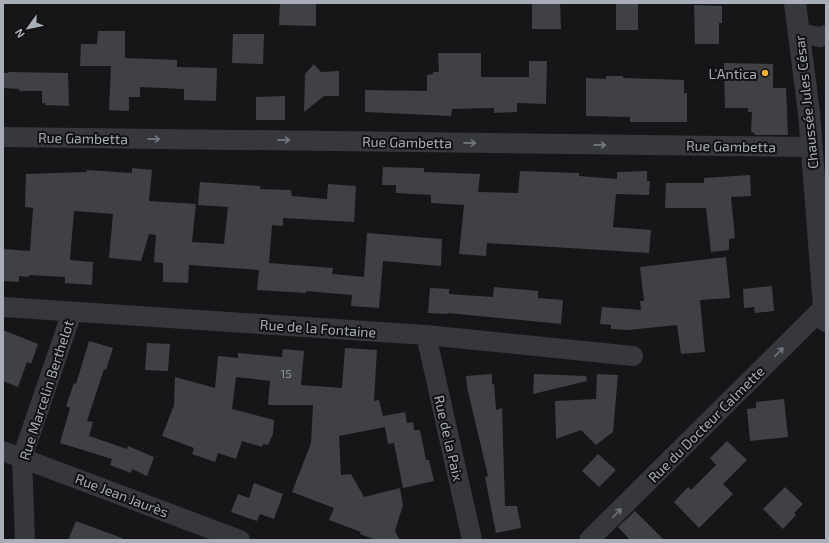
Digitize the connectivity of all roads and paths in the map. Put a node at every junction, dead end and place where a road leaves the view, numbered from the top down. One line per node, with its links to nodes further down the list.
1 (795, 3): 2 (street, Chaussée Jules César)
2 (799, 33): 3 (street); 5 (street, Chaussée Jules César)
3 (826, 35)
4 (3, 137): 5 (street, Rue Gambetta, one-way to 5)
5 (811, 147): 8 (street, Chaussée Jules César)
6 (3, 307): 7 (street, Rue de la Fontaine)
7 (72, 312): 9 (street, Rue de la Fontaine); 12 (street, Rue Marcelin Berthelot)
8 (825, 314): 16 (street, Rue du Docteur Calmette, one-way to 8)
9 (426, 336): 10 (street, Rue de la Fontaine); 15 (street, Rue de la Paix)
10 (633, 356)
11 (3, 451): 12 (street, Rue Jean Jaurès)
12 (22, 458): 13 (street, Rue Marcelin Berthelot); 14 (street, Rue Jean Jaurès)
13 (24, 540)
14 (240, 540)
15 (472, 540)
16 (589, 540)

